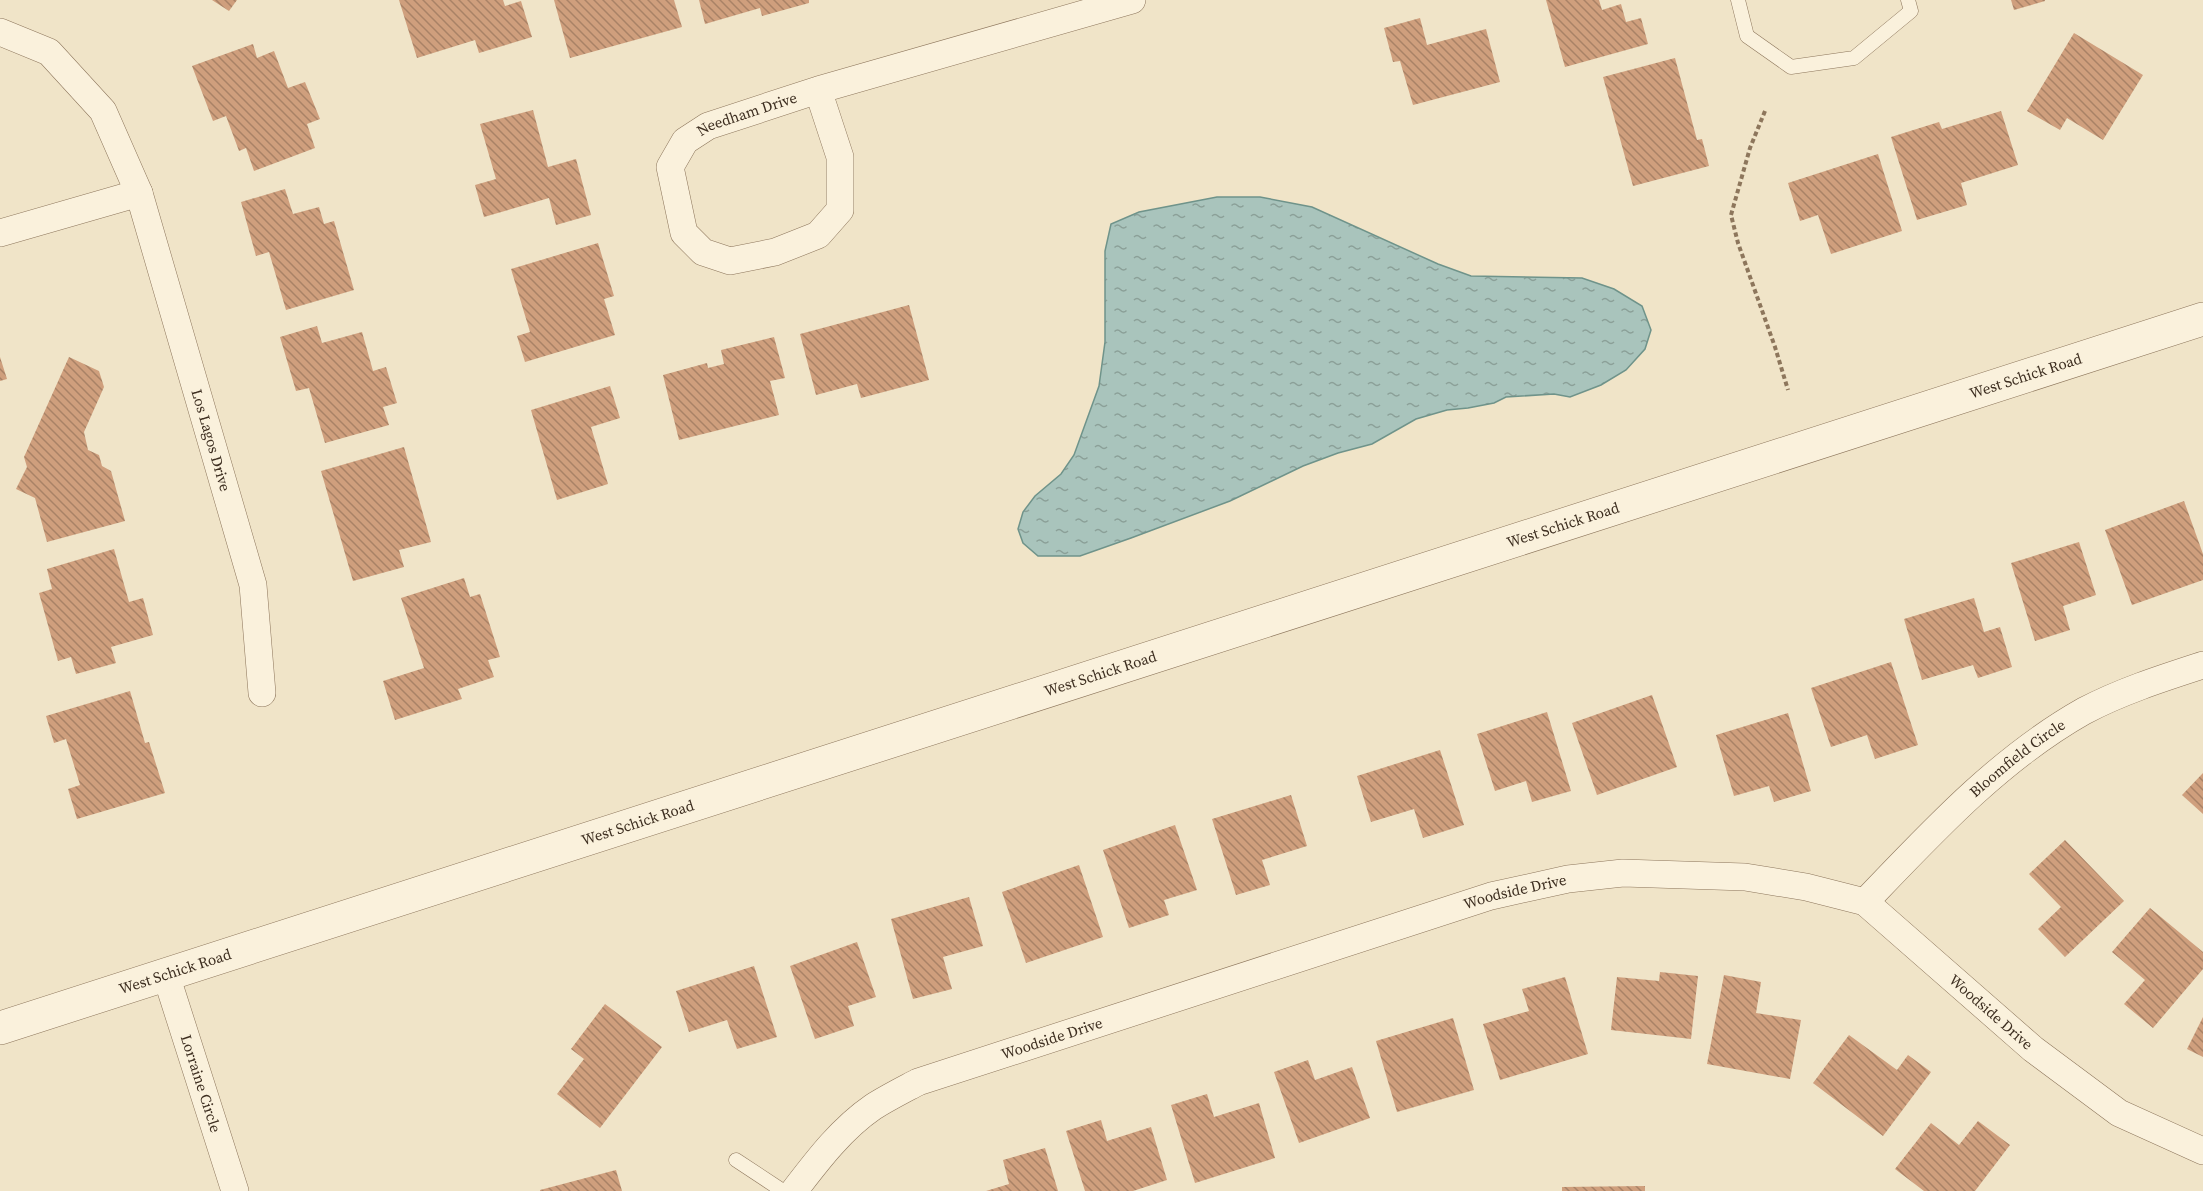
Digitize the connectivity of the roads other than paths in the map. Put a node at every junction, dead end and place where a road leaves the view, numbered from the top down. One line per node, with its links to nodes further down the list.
1 (1132, 0): 5 (street, Needham Drive)
2 (1738, 0): 3 (lane)
3 (1908, 0)
4 (0, 32): 6 (street, Los Lagos Drive)
5 (818, 90): 5 (street, Needham Drive)
6 (139, 193): 7 (street); 10 (street, Los Lagos Drive)
7 (0, 233)
8 (2203, 319): 12 (street, West Schick Road)
9 (2203, 665): 11 (street, Bloomfield Circle)
10 (262, 693)
11 (1865, 902): 14 (street, Woodside Drive); 16 (street, Woodside Drive)
12 (166, 975): 13 (street, West Schick Road); 17 (street, Lorraine Circle)
13 (0, 1028)
14 (2203, 1151)
15 (736, 1160): 16 (lane)
16 (794, 1187)
17 (235, 1191)

